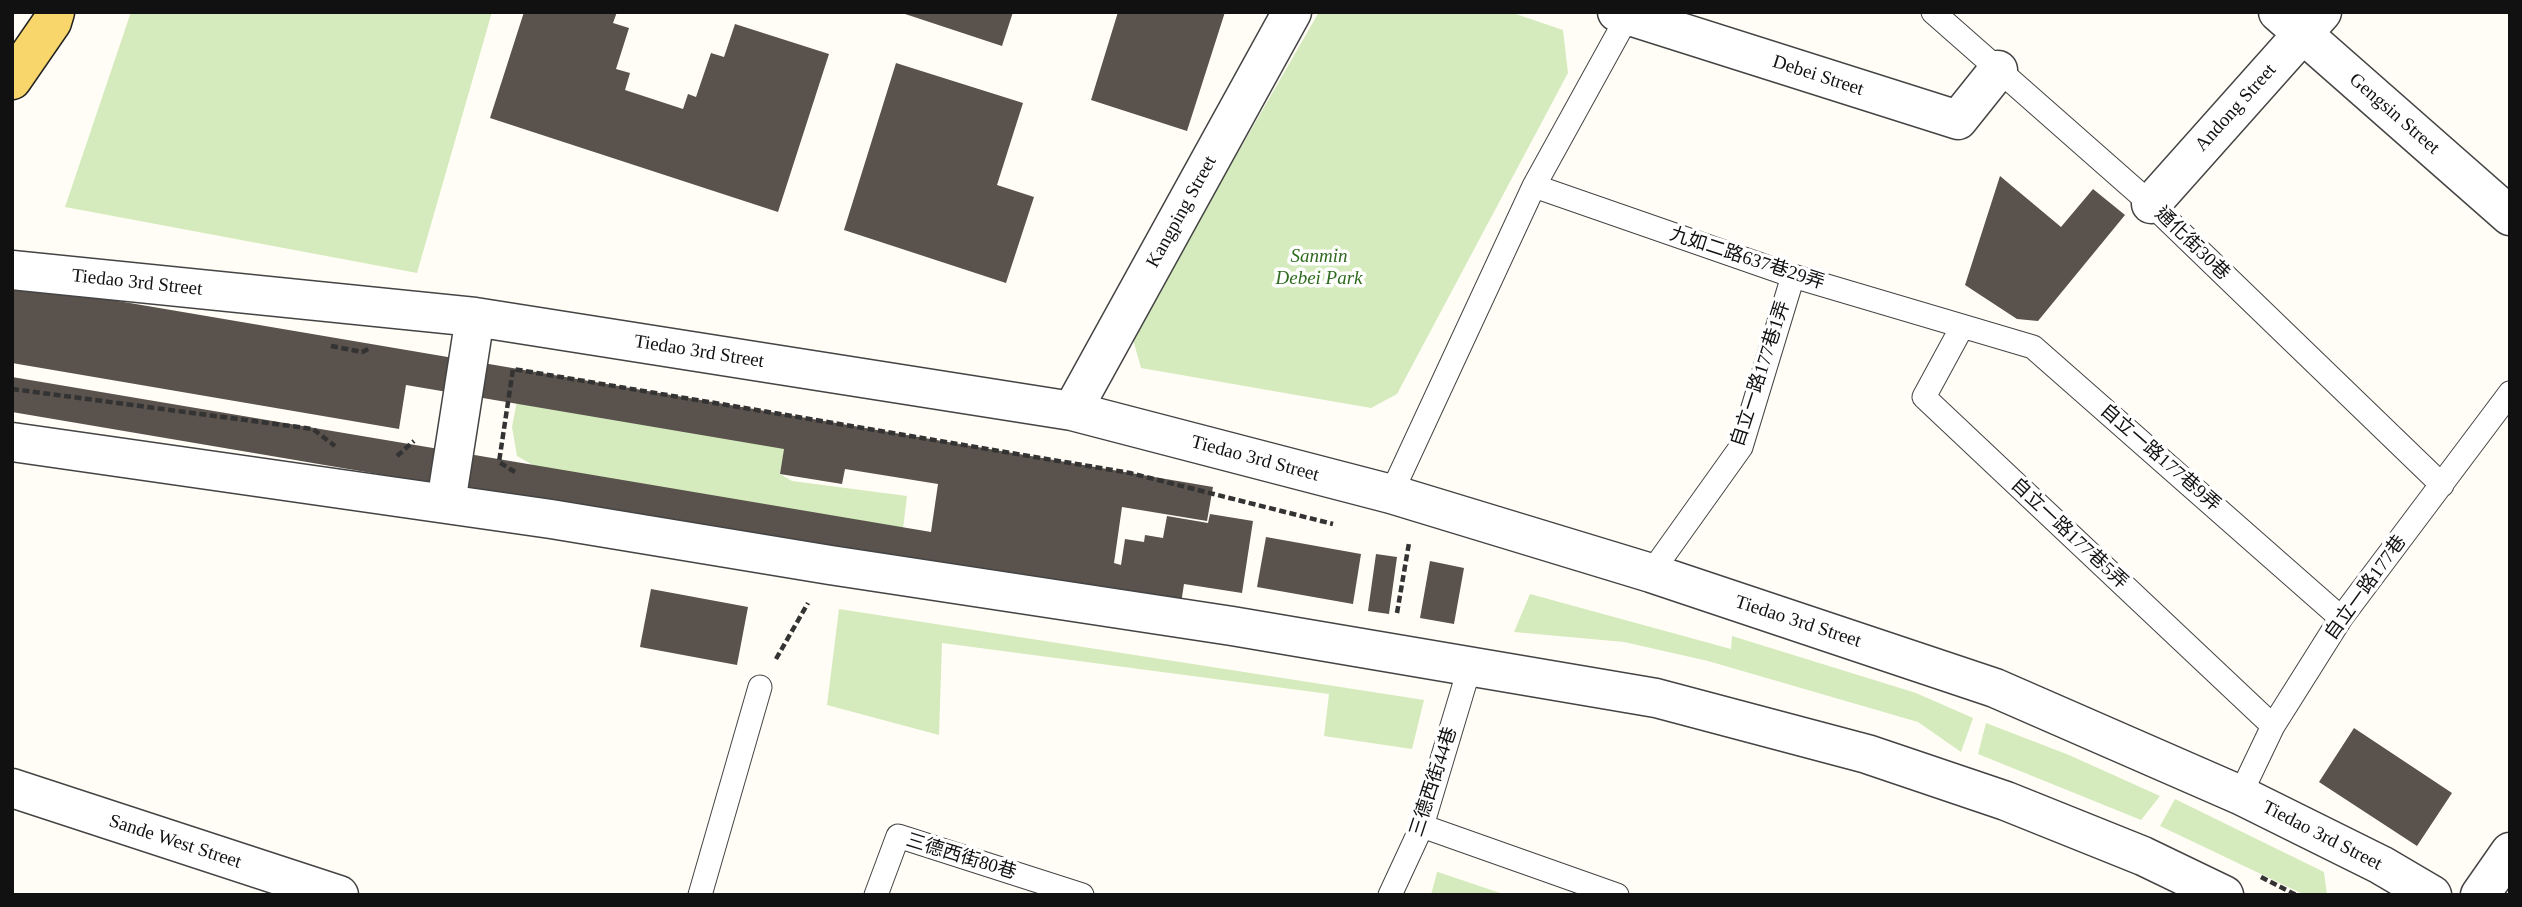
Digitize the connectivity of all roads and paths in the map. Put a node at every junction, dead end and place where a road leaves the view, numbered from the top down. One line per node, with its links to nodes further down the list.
1 (55, 12): 7 (main road)
2 (1292, 12): 19 (street, Kangping Street)
3 (1933, 12): 6 (lane, 通化街30巷)
4 (1625, 13): 6 (street, Debei Street); 8 (lane)
5 (2301, 19): 9 (street, Andong Street); 10 (street, Gengsin Street)
6 (1998, 70): 9 (lane, 通化街30巷)
7 (12, 80)
8 (1534, 186): 12 (lane, 九如二路637巷29弄); 26 (lane)
9 (2151, 204): 25 (lane, 通化街30巷)
10 (2510, 216)
11 (12, 270): 13 (street, Tiedao 3rd Street)
12 (1793, 275): 14 (lane, 九如二路637巷29弄); 31 (lane, 自立一路177巷1弄)
13 (475, 317): 19 (street, Tiedao 3rd Street); 27 (street)
14 (1962, 327): 33 (lane, 自立一路177巷9弄); 36 (lane, 自立一路177巷5弄)
15 (322, 344): 16 (path)
16 (380, 344)
17 (12, 389): 22 (path)
18 (2510, 393): 25 (lane, 自立一路177巷)
19 (1072, 411): 26 (street, Tiedao 3rd Street)
20 (416, 439): 23 (path)
21 (12, 442): 27 (street)
22 (345, 453)
23 (387, 457)
24 (522, 475): 28 (path)
25 (2442, 485): 33 (lane, 自立一路177巷)
26 (1391, 494): 31 (street, Tiedao 3rd Street)
27 (446, 503): 30 (street)
28 (1344, 527)
29 (1397, 540): 32 (path)
30 (830, 565): 34 (street); 35 (path)
31 (1651, 573): 38 (street, Tiedao 3rd Street)
32 (1396, 618)
33 (2341, 618): 36 (lane, 自立一路177巷)
34 (1471, 666): 39 (lane, 三德西街44巷); 48 (street)
35 (760, 687): 43 (lane)
36 (2273, 726): 38 (lane, 自立一路177巷)
37 (12, 788): 41 (street, Sande West Street)
38 (2240, 795): 49 (street, Tiedao 3rd Street)
39 (1422, 826): 46 (lane, 三德西街44巷); 47 (lane)
40 (2510, 852): 50 (street)
41 (287, 887): 42 (street, Sande West Street)
42 (339, 895)
43 (700, 895)
44 (876, 895): 45 (lane, 三德西街80巷)
45 (1082, 895)
46 (1390, 895)
47 (1617, 895)
48 (2224, 895)
49 (2432, 895)
50 (2480, 895)

